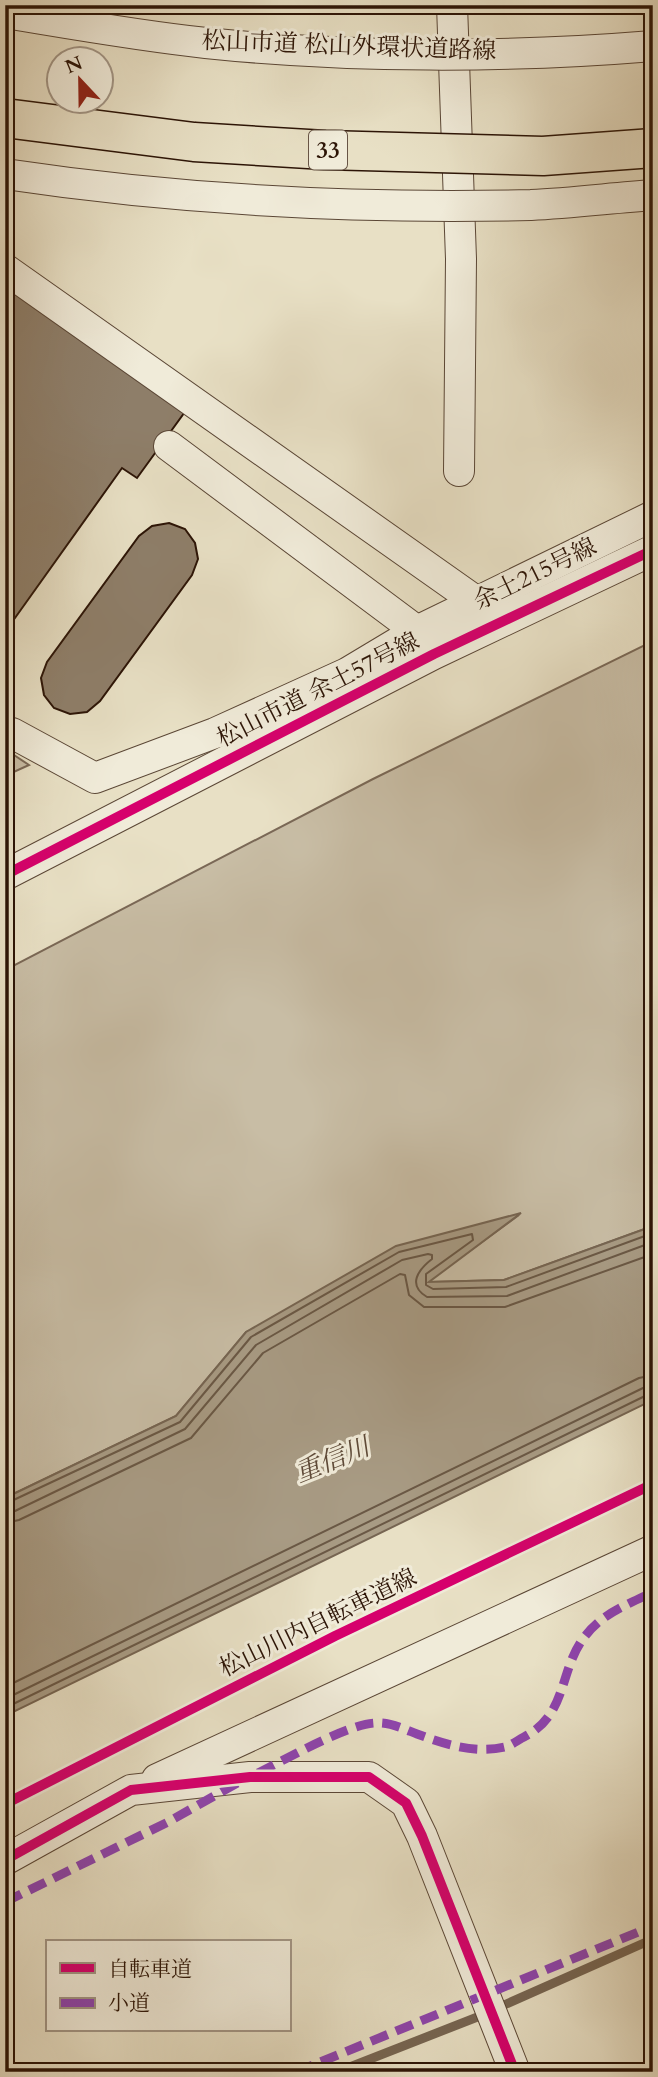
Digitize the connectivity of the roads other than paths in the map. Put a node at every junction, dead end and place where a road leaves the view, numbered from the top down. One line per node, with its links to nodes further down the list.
1 (452, 5): 10 (street)
2 (5, 13): 3 (street, 松山市道 松山外環状道路線, bridge)
3 (653, 46)
4 (5, 118): 5 (highway, 33, bridge)
5 (653, 148)
6 (5, 174): 7 (street, bridge)
7 (653, 195)
8 (5, 269): 13 (street)
9 (169, 446): 14 (street)
10 (459, 471)
11 (653, 516): 13 (street, 余土215号線)
12 (653, 550): 13 (street)
13 (485, 613): 14 (street, 余土215号線)
14 (426, 643): 15 (street); 16 (street, 松山市道 余土57号線)
15 (12, 733)
16 (5, 875)
17 (653, 1550): 18 (street)
18 (131, 1790): 19 (street); 20 (street)
19 (5, 1860)
20 (515, 2072)

